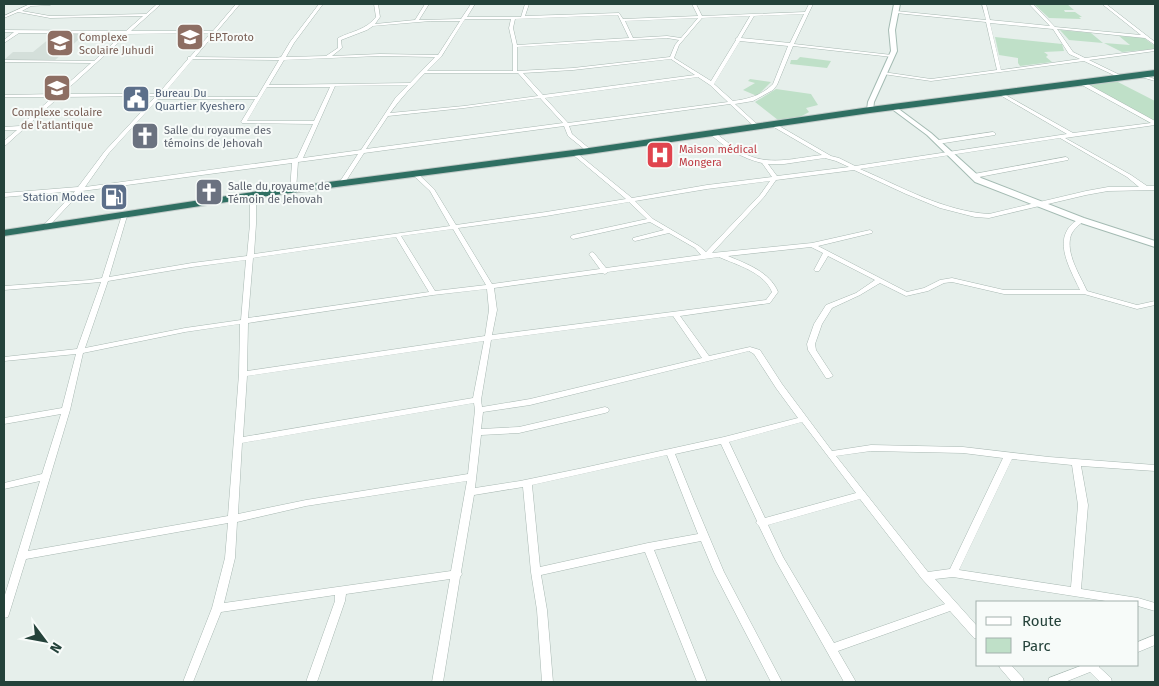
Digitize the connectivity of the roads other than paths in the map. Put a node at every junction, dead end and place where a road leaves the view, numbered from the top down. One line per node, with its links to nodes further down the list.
1 (32, 4): 2 (street); 16 (street)
2 (50, 4)
3 (160, 4): 19 (street)
4 (238, 4): 33 (street)
5 (321, 4): 48 (street)
6 (376, 4): 29 (street)
7 (427, 4): 28 (street)
8 (473, 4): 25 (street)
9 (527, 4): 24 (street)
10 (694, 4): 22 (street)
11 (811, 4): 18 (street)
12 (897, 4): 17 (street)
13 (984, 4): 27 (street)
14 (1031, 4): 30 (street)
15 (1104, 4): 35 (street)
16 (18, 10): 19 (street); 21 (street)
17 (896, 12): 27 (street); 45 (street)
18 (807, 13): 20 (street); 41 (street)
19 (146, 15): 34 (street)
20 (752, 15): 22 (street); 38 (street)
21 (4, 17)
22 (701, 17): 26 (street); 37 (street)
23 (513, 18): 24 (street); 25 (street); 42 (street)
24 (522, 18): 26 (street)
25 (463, 19): 28 (street); 44 (street)
26 (622, 20): 36 (street)
27 (988, 20): 30 (street); 53 (street)
28 (416, 21): 29 (street)
29 (373, 25): 46 (street)
30 (1054, 28): 35 (street); 50 (street)
31 (4, 31): 32 (street)
32 (18, 31): 34 (street); 39 (street)
33 (213, 32): 34 (street); 47 (street)
34 (127, 33): 52 (street)
35 (1145, 37): 40 (street)
36 (632, 39): 37 (street); 42 (street)
37 (682, 39): 49 (street)
38 (737, 39): 41 (street); 64 (street)
39 (4, 42)
40 (1155, 44)
41 (791, 45): 45 (street); 73 (street)
42 (515, 46): 55 (street)
43 (1155, 50): 50 (street)
44 (439, 56): 46 (street); 54 (street)
45 (892, 56): 56 (street)
46 (326, 57): 48 (street)
47 (190, 58): 48 (street); 69 (street)
48 (283, 58): 65 (street)
49 (672, 58): 55 (street); 59 (street)
50 (1082, 59): 53 (street); 60 (street)
51 (4, 61): 52 (street)
52 (95, 62): 71 (street)
53 (999, 70): 56 (street)
54 (424, 72): 55 (street); 63 (street)
55 (517, 72): 70 (street)
56 (883, 73): 75 (street)
57 (1155, 73): 58 (highway)
58 (1140, 75): 60 (highway); 61 (street)
59 (698, 76): 64 (street); 70 (street)
60 (1120, 77): 62 (highway)
61 (1155, 80)
62 (1082, 83): 67 (highway); 79 (street)
63 (413, 84): 66 (street); 76 (street)
64 (712, 84): 73 (street)
65 (266, 86): 66 (street); 72 (street)
66 (333, 86): 77 (street)
67 (1002, 94): 74 (highway); 86 (street)
68 (4, 96): 71 (street)
69 (158, 96): 71 (street); 72 (street); 105 (street)
70 (543, 96): 76 (street); 78 (street)
71 (56, 97): 83 (street)
72 (258, 98): 77 (street)
73 (731, 104): 78 (street); 81 (street)
74 (894, 108): 75 (highway); 88 (street)
75 (870, 110): 80 (highway)
76 (386, 115): 90 (street)
77 (316, 123): 96 (street)
78 (566, 124): 90 (street); 91 (street)
79 (1155, 124): 86 (street)
80 (774, 125): 81 (highway); 94 (street)
81 (756, 127): 84 (highway)
82 (4, 128): 83 (street)
83 (22, 128): 89 (street)
84 (712, 133): 91 (highway); 97 (street)
85 (994, 134): 88 (street)
86 (1072, 135): 87 (street)
87 (1062, 138): 93 (street); 103 (street)
88 (938, 142): 93 (street)
89 (4, 144)
90 (362, 151): 96 (street); 102 (street)
91 (589, 151): 92 (highway)
92 (573, 152): 99 (highway); 109 (street)
93 (950, 154): 98 (street); 100 (street)
94 (828, 156): 97 (street); 98 (street)
95 (1066, 159): 100 (street)
96 (297, 160): 105 (street); 106 (street)
97 (764, 162): 101 (street)
98 (852, 167): 101 (street); 110 (street)
99 (414, 173): 102 (highway); 114 (street)
100 (974, 176): 110 (street)
101 (775, 178): 109 (street); 126 (street)
102 (342, 183): 106 (highway)
103 (1145, 188): 104 (street); 110 (street)
104 (1155, 188)
105 (80, 189): 107 (street); 115 (street)
106 (293, 190): 108 (highway)
107 (4, 195)
108 (253, 195): 111 (highway); 128 (street)
109 (631, 200): 112 (street); 114 (street)
110 (1040, 203): 113 (street)
111 (124, 216): 115 (highway); 131 (street)
112 (651, 220): 116 (street); 120 (street)
113 (1081, 220): 122 (street); 135 (street)
114 (456, 227): 119 (street); 133 (street)
115 (44, 228): 118 (highway)
116 (670, 232): 121 (street); 126 (street)
117 (870, 232): 123 (street)
118 (4, 233)
119 (398, 236): 128 (street); 136 (street)
120 (573, 237)
121 (635, 240)
122 (1154, 243)
123 (812, 245): 124 (street); 127 (street)
124 (826, 252): 129 (street); 132 (street)
125 (592, 254): 130 (street)
126 (706, 256): 127 (street); 130 (street)
127 (721, 256): 138 (street)
128 (250, 257): 131 (street); 139 (street)
129 (817, 270)
130 (605, 272): 133 (street)
131 (105, 280): 134 (street); 141 (street)
132 (880, 280): 135 (street); 145 (street)
133 (490, 286): 136 (street); 140 (street)
134 (4, 288)
135 (1084, 292): 137 (street)
136 (433, 293): 139 (street)
137 (1155, 302)
138 (675, 314): 140 (street); 143 (street)
139 (244, 321): 141 (street); 144 (street)
140 (488, 338): 144 (street); 146 (street)
141 (80, 351): 142 (street); 147 (street)
142 (4, 359)
143 (707, 359): 148 (street); 150 (street)
144 (243, 374): 154 (street)
145 (829, 376)
146 (477, 400): 148 (street); 154 (street)
147 (66, 410): 151 (street); 160 (street)
148 (479, 410): 152 (street)
149 (605, 410): 152 (street)
150 (804, 420): 153 (street); 156 (street)
151 (4, 421)
152 (477, 432): 161 (street)
153 (724, 440): 155 (street); 167 (street)
154 (238, 441): 166 (street)
155 (670, 451): 162 (street); 168 (street)
156 (830, 454): 157 (street); 165 (street)
157 (1009, 455): 158 (street); 173 (street)
158 (1076, 462): 159 (street); 177 (street)
159 (1153, 469)
160 (45, 477): 163 (street); 170 (street)
161 (472, 477): 164 (street); 166 (street)
162 (527, 483): 164 (street); 171 (street)
163 (4, 486)
164 (470, 492): 172 (street)
165 (862, 495): 167 (street); 174 (street)
166 (233, 518): 170 (street); 182 (street)
167 (761, 523): 187 (street)
168 (704, 537): 169 (street); 195 (street)
169 (648, 548): 171 (street); 194 (street)
170 (22, 556): 176 (street)
171 (536, 572): 193 (street)
172 (457, 574): 175 (street); 192 (street)
173 (953, 574): 174 (street); 177 (street)
174 (926, 576): 180 (street)
175 (341, 590): 182 (street); 191 (street)
176 (7, 593): 183 (street)
177 (1076, 593): 178 (street)
178 (1130, 601)
179 (1139, 603): 181 (street)
180 (952, 606): 184 (street); 187 (street)
181 (1155, 607)
182 (217, 608): 190 (street)
183 (4, 614)
184 (976, 633)
185 (1155, 640): 186 (street)
186 (1139, 647)
187 (831, 649): 196 (street)
188 (1005, 666): 197 (street)
189 (1093, 666): 198 (street); 199 (street)
190 (188, 682)
191 (312, 682)
192 (438, 682)
193 (547, 682)
194 (702, 682)
195 (777, 682)
196 (850, 682)
197 (1019, 682)
198 (1053, 682)
199 (1107, 682)

